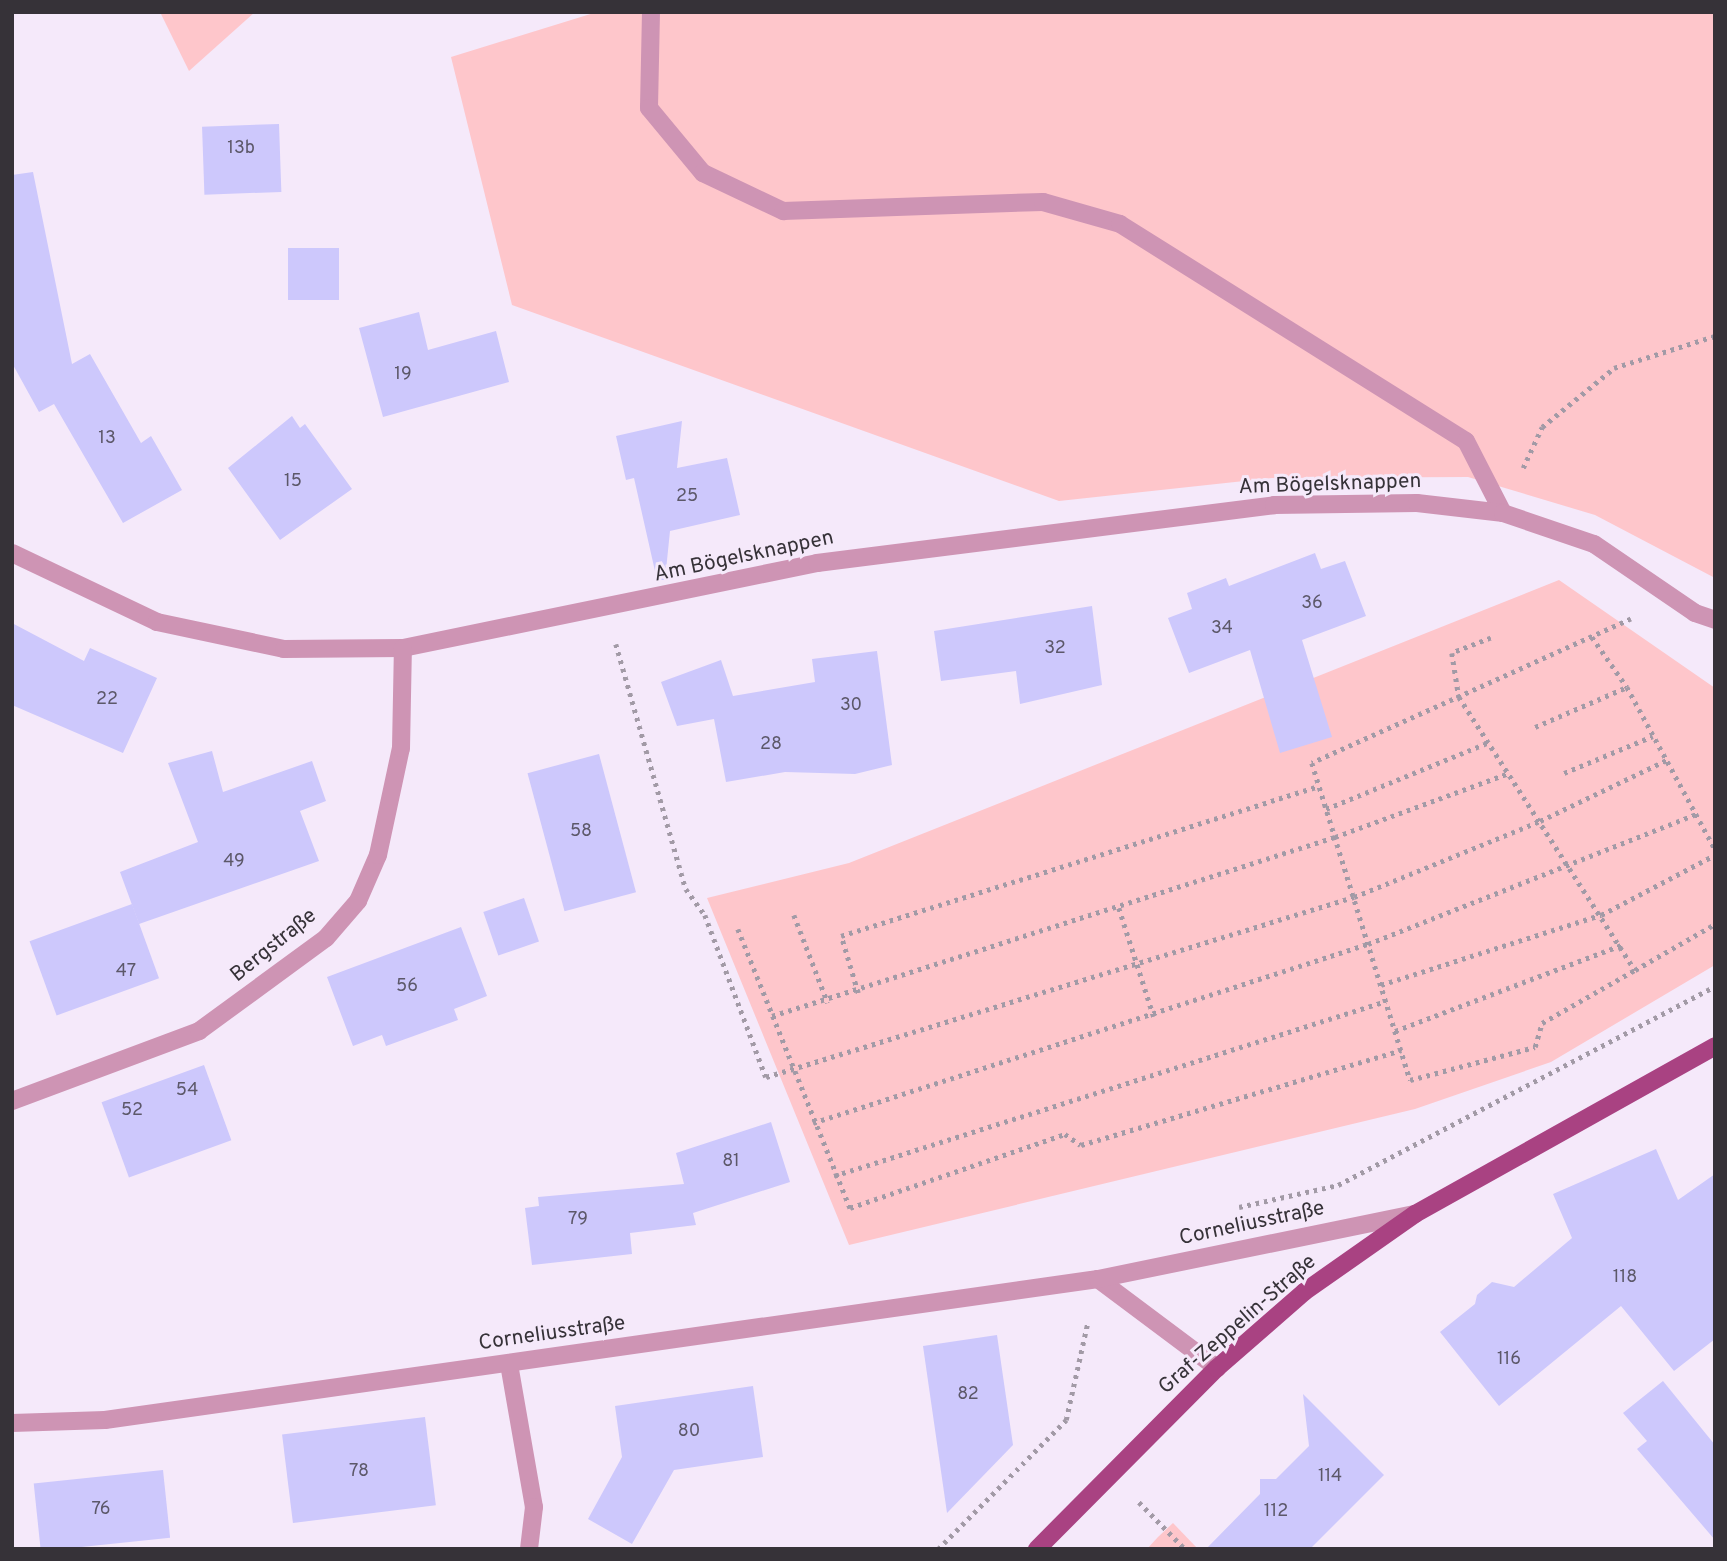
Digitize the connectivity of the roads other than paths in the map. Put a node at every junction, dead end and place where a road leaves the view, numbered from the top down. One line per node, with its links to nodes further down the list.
1 (651, 12): 2 (street)
2 (1503, 513): 4 (street, Am Bögelsknappen); 5 (street, Am Bögelsknappen)
3 (12, 554): 5 (street, Am Bögelsknappen)
4 (1715, 620)
5 (403, 648): 7 (street, Bergstraße)
6 (1715, 1046): 8 (main road, Graf-Zeppelin-Straße)
7 (12, 1101)
8 (1415, 1214): 9 (street, Corneliusstraße); 11 (main road, Graf-Zeppelin-Straße)
9 (1098, 1279): 10 (street, Corneliusstraße); 11 (street)
10 (509, 1364): 12 (street, Corneliusstraße); 13 (street)
11 (1217, 1368): 14 (main road, Graf-Zeppelin-Straße)
12 (12, 1423)
13 (529, 1549)
14 (1037, 1549)

